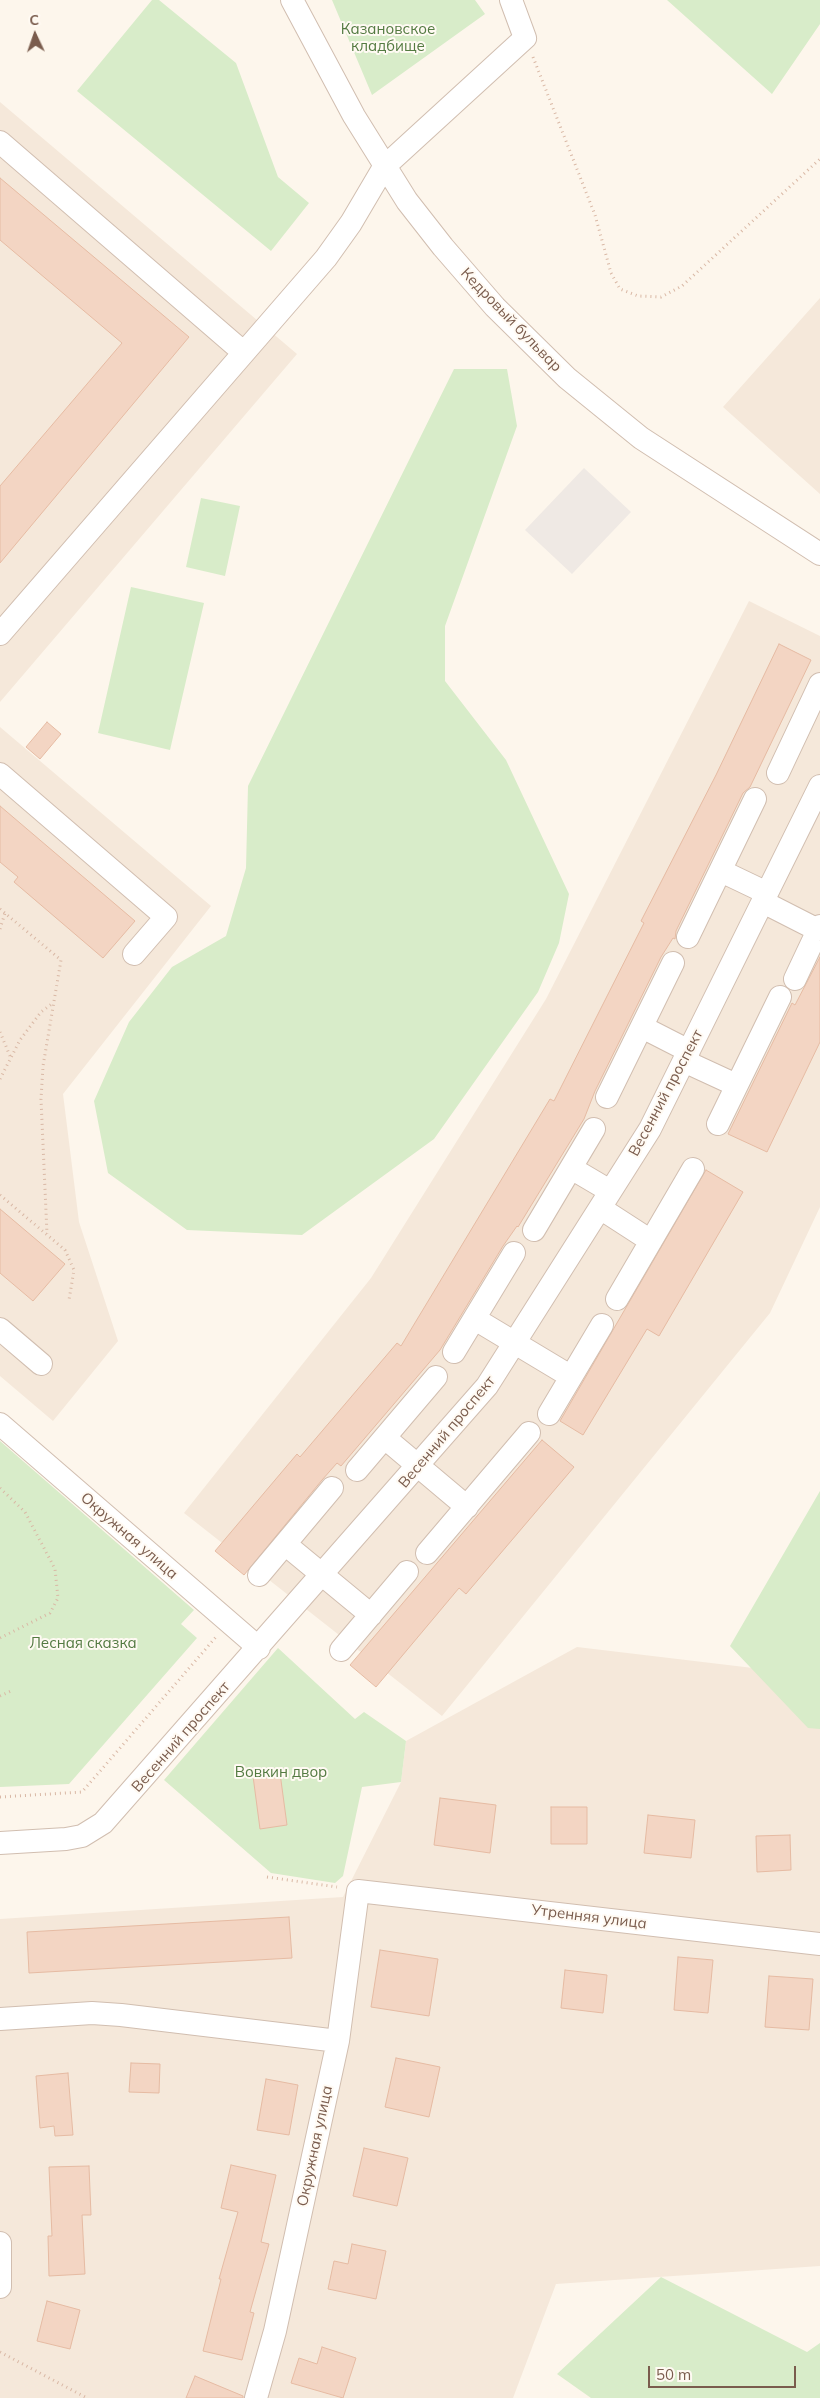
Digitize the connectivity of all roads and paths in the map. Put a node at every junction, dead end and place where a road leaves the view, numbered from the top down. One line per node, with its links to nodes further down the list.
1 (292, 0): 6 (street, Кедровый бульвар)
2 (511, 0): 3 (street)
3 (525, 38): 5 (path); 6 (street)
4 (0, 142): 7 (street)
5 (820, 159)
6 (384, 167): 7 (street); 8 (street, Кедровый бульвар)
7 (243, 352): 9 (street)
8 (820, 554)
9 (0, 634)
10 (820, 684): 11 (street)
11 (813, 717): 12 (street)
12 (778, 773)
13 (0, 774): 23 (street)
14 (820, 786): 17 (street, Весенний проспект)
15 (755, 799): 16 (street)
16 (721, 871): 17 (street); 22 (street)
17 (765, 898): 20 (street); 31 (street, Весенний проспект)
18 (0, 909): 19 (path)
19 (5, 913): 21 (path); 27 (path)
20 (819, 928): 25 (street)
21 (0, 930)
22 (688, 937)
23 (134, 954)
24 (674, 963): 28 (street)
25 (795, 979)
26 (780, 997): 33 (street)
27 (54, 1002): 30 (path); 42 (path)
28 (642, 1027): 31 (street); 34 (street)
29 (0, 1032): 30 (path)
30 (11, 1056): 32 (path)
31 (686, 1056): 33 (street); 40 (street, Весенний проспект)
32 (0, 1079)
33 (736, 1085): 35 (street)
34 (607, 1097)
35 (718, 1124)
36 (594, 1128): 37 (street)
37 (571, 1168): 40 (street); 41 (street)
38 (693, 1169): 43 (street)
39 (0, 1195): 42 (path)
40 (605, 1200): 43 (street); 50 (street, Весенний проспект)
41 (534, 1230)
42 (47, 1234): 46 (path)
43 (651, 1241): 45 (street)
44 (514, 1253): 47 (street)
45 (617, 1299)
46 (69, 1300)
47 (475, 1319): 50 (street); 51 (street)
48 (602, 1324): 53 (street)
49 (0, 1329): 52 (street)
50 (516, 1343): 53 (street); 59 (street, Весенний проспект)
51 (454, 1352)
52 (41, 1364)
53 (570, 1376): 55 (street)
54 (436, 1377): 58 (street)
55 (549, 1414)
56 (0, 1424): 72 (street, Окружная улица)
57 (529, 1433): 64 (street)
58 (385, 1438): 59 (street); 60 (street)
59 (419, 1466): 64 (street); 69 (street, Весенний проспект)
60 (357, 1470)
61 (0, 1484): 63 (path)
62 (332, 1488): 65 (street)
63 (1, 1489): 71 (path)
64 (467, 1506): 66 (street)
65 (285, 1544): 68 (street); 69 (street)
66 (427, 1553)
67 (407, 1572): 70 (street)
68 (259, 1575)
69 (323, 1575): 70 (street); 72 (street, Весенний проспект)
70 (371, 1615): 73 (street)
71 (0, 1638)
72 (259, 1648): 76 (street, Весенний проспект)
73 (341, 1650)
74 (11, 1691): 75 (path)
75 (0, 1696)
76 (0, 1843)
77 (267, 1877): 78 (path)
78 (358, 1890): 79 (street, Утренняя улица); 81 (street, Окружная улица)
79 (820, 1944)
80 (0, 2019): 81 (street)
81 (338, 2041): 86 (street, Окружная улица)
82 (0, 2243): 83 (street)
83 (0, 2287)
84 (0, 2352): 85 (path)
85 (87, 2398)
86 (256, 2398)

